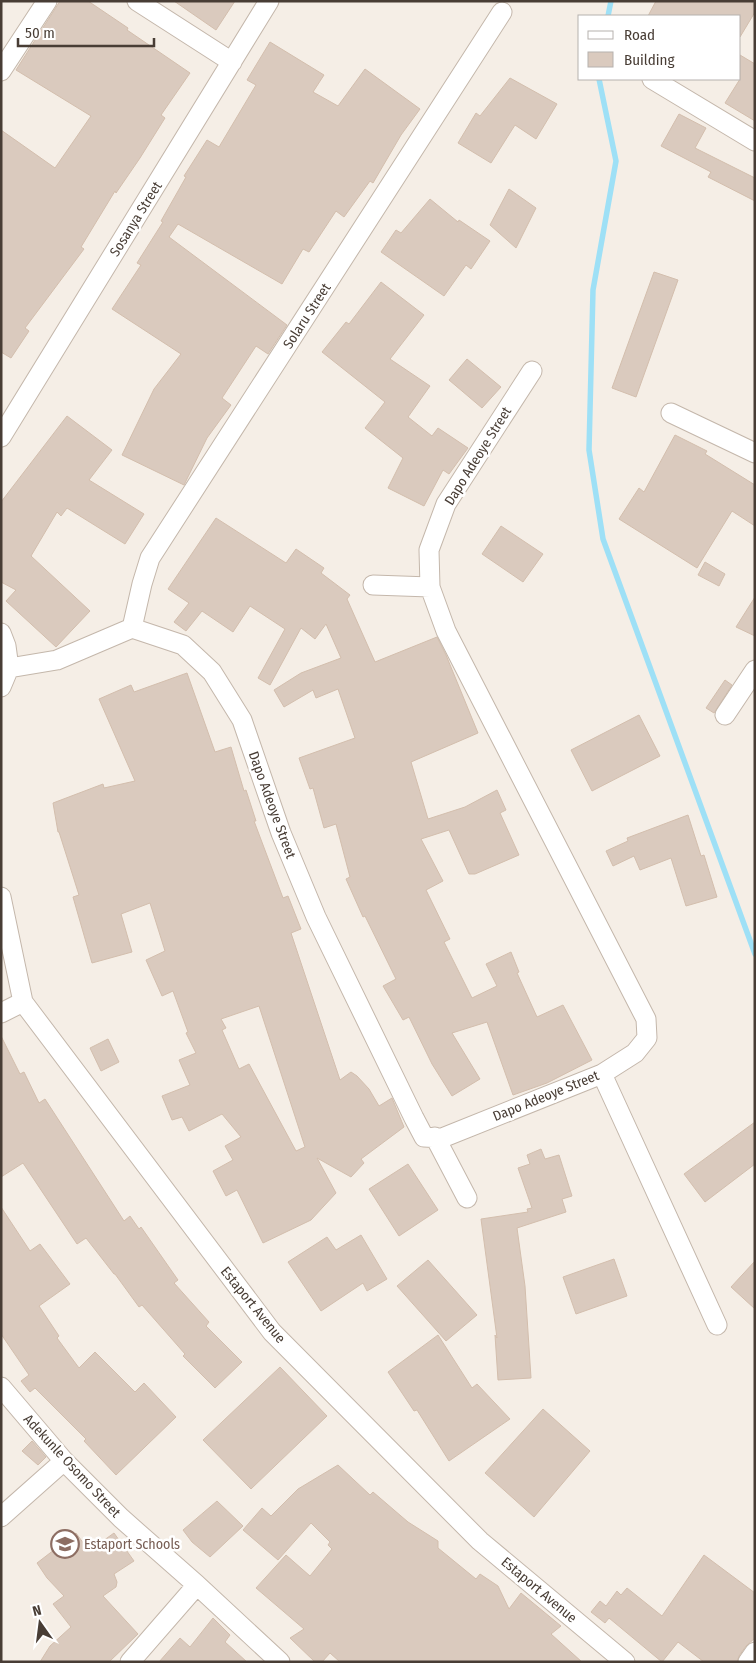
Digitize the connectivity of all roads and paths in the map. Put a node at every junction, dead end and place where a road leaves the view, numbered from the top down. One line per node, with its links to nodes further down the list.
1 (47, 1): 6 (street)
2 (137, 1): 5 (street)
3 (268, 1): 5 (street, Sosanya Street)
4 (502, 12): 15 (street, Solaru Street)
5 (232, 62): 11 (street, Sosanya Street)
6 (1, 71)
7 (654, 80): 8 (street)
8 (755, 141)
9 (532, 371): 14 (street, Dapo Adeoye Street)
10 (671, 413): 12 (street)
11 (1, 437)
12 (755, 453)
13 (373, 585): 14 (street)
14 (430, 587): 24 (street, Dapo Adeoye Street)
15 (132, 628): 17 (street); 25 (street, Dapo Adeoye Street)
16 (1, 633): 17 (street)
17 (9, 668): 19 (street)
18 (755, 670): 20 (street)
19 (1, 687)
20 (725, 715)
21 (1, 897): 22 (street, Estaport Avenue)
22 (23, 1002): 23 (street); 35 (street, Estaport Avenue)
23 (1, 1013)
24 (602, 1074): 25 (street, Dapo Adeoye Street); 27 (street)
25 (435, 1137): 26 (street)
26 (467, 1198)
27 (717, 1325)
28 (1, 1387): 29 (street, Adekunle Osomo Street)
29 (64, 1461): 30 (street); 31 (street, Adekunle Osomo Street)
30 (1, 1517)
31 (197, 1585): 33 (street); 34 (street, Adekunle Osomo Street)
32 (755, 1652): 36 (street)
33 (130, 1662)
34 (280, 1662)
35 (625, 1662)
36 (748, 1662)

